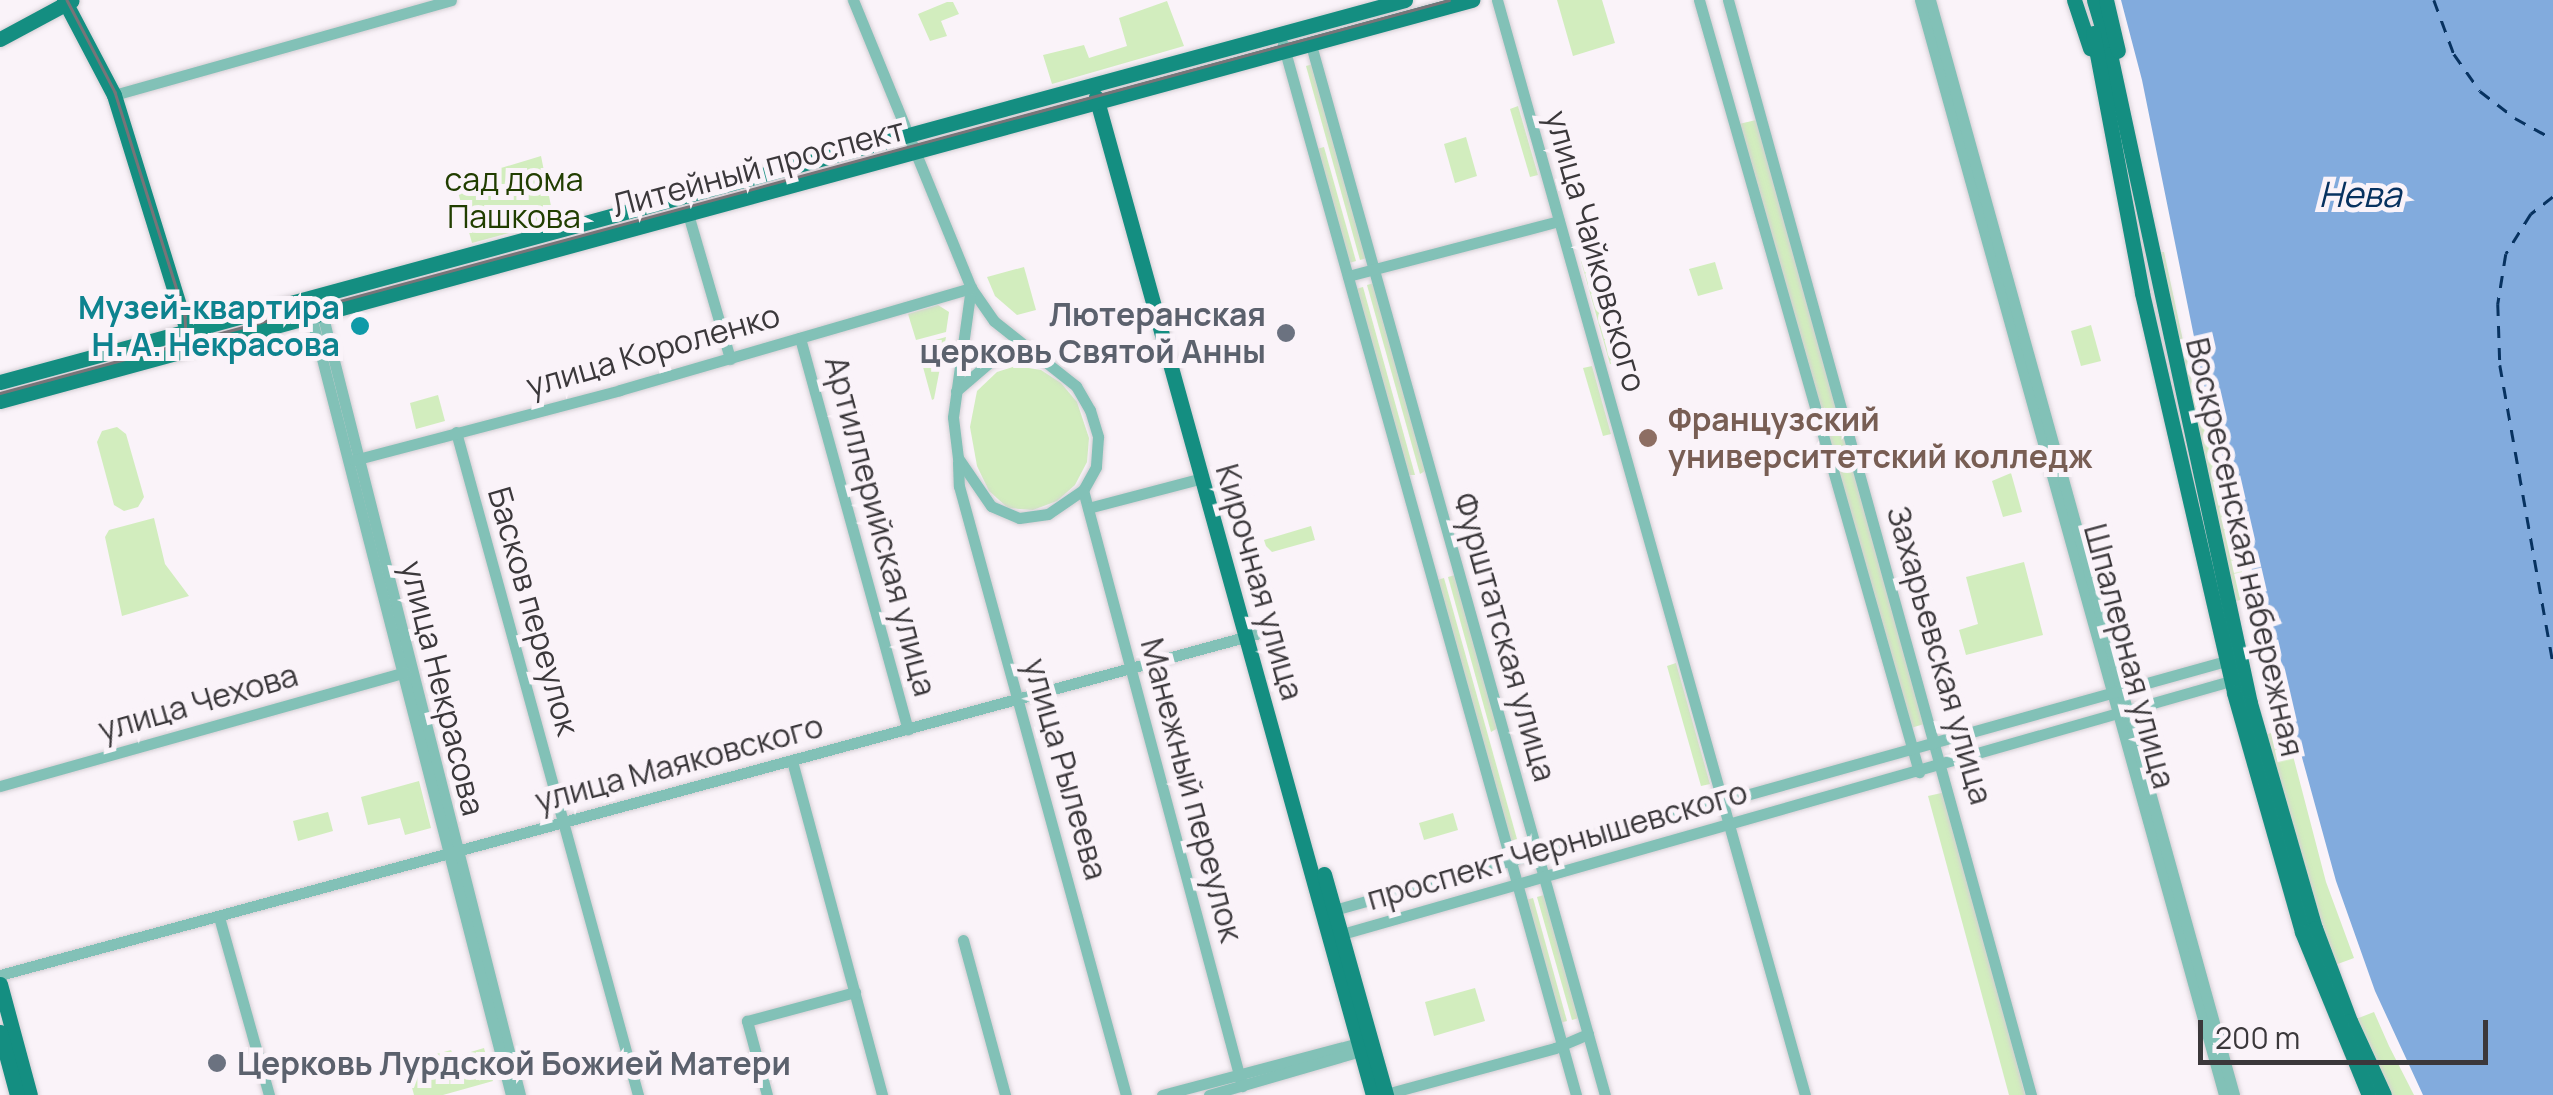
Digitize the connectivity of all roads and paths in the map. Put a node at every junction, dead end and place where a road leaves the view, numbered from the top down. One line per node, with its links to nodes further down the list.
1 (451, 0): 20 (street)
2 (854, 0): 23 (street)
3 (1405, 0): 15 (main road, Литейный проспект)
4 (1472, 0): 17 (main road, Литейный проспект)
5 (1497, 0): 27 (street, улица Чайковского)
6 (1699, 0): 29 (street, Захарьевская улица)
7 (1728, 0): 28 (street, Захарьевская улица)
8 (1920, 0): 60 (street, Шпалерная улица)
9 (1930, 0): 60 (street, Шпалерная улица)
10 (2074, 0): 22 (main road)
11 (2084, 0): 22 (main road, Воскресенская набережная)
12 (2094, 0): 24 (main road, Воскресенская набережная)
13 (2106, 0): 24 (main road)
14 (68, 1): 16 (main road); 20 (main road)
15 (1280, 34): 18 (street, Фурштатская улица); 19 (main road, Литейный проспект)
16 (0, 39)
17 (1312, 45): 18 (main road, Литейный проспект); 30 (street, Фурштатская улица)
18 (1286, 52): 21 (main road, Литейный проспект); 31 (street, Фурштатская улица)
19 (1096, 84): 21 (main road, Кирочная улица); 23 (main road, Литейный проспект)
20 (114, 95): 35 (main road)
21 (1100, 102): 25 (main road, Литейный проспект); 48 (main road, Кирочная улица); 55 (main road, Кирочная улица)
22 (2111, 124): 56 (main road, Воскресенская набережная)
23 (910, 136): 25 (street); 33 (main road, Литейный проспект)
24 (2129, 144): 59 (main road, Воскресенская набережная)
25 (916, 152): 26 (main road, Литейный проспект); 32 (street)
26 (688, 214): 34 (main road, Литейный проспект); 39 (street)
27 (1559, 222): 30 (street); 70 (street, улица Чайковского)
28 (1798, 254): 29 (street); 43 (street, Захарьевская улица)
29 (1774, 260): 44 (street, Захарьевская улица)
30 (1374, 269): 31 (street); 49 (street, Фурштатская улица)
31 (1348, 276): 51 (street, Фурштатская улица)
32 (971, 288): 36 (street, улица Короленко); 38 (street); 41 (street)
33 (309, 297): 34 (street, улица Некрасова); 35 (main road, Литейный проспект)
34 (316, 314): 37 (main road, Литейный проспект); 47 (street, улица Некрасова)
35 (187, 331): 37 (main road); 40 (main road, Литейный проспект)
36 (800, 338): 39 (street, улица Короленко); 63 (street, Артиллерийская улица)
37 (192, 348): 42 (main road, Литейный проспект)
38 (1038, 357): 41 (street); 50 (street)
39 (730, 359): 45 (street, улица Короленко)
40 (0, 382)
41 (956, 391): 46 (street)
42 (0, 401)
43 (1842, 408): 44 (street); 53 (street, Захарьевская улица)
44 (1817, 415): 54 (street, Захарьевская улица)
45 (456, 432): 47 (street, улица Короленко); 71 (street, Басков переулок)
46 (958, 458): 50 (street); 61 (street, улица Рылеева)
47 (353, 460): 58 (street, улица Некрасова)
48 (1202, 478): 52 (street); 55 (main road, Кирочная улица)
49 (1433, 482): 51 (street, Фурштатская улица); 74 (street, Фурштатская улица)
50 (1083, 490): 52 (street, Манежный переулок)
51 (1408, 490): 75 (street, Фурштатская улица)
52 (1088, 508): 57 (street, Манежный переулок)
53 (1885, 563): 54 (street); 64 (street, Захарьевская улица)
54 (1861, 570): 65 (street, Захарьевская улица)
55 (1251, 635): 57 (street, улица Маяковского); 79 (main road, Кирочная улица)
56 (2226, 661): 59 (main road, Воскресенская набережная); 60 (street, проспект Чернышевского)
57 (1132, 668): 61 (street, улица Маяковского); 88 (street, Манежный переулок)
58 (406, 672): 69 (street, улица Чехова); 73 (street, улица Некрасова)
59 (2237, 677): 62 (street, проспект Чернышевского); 109 (main road, Воскресенская набережная); 110 (main road, Воскресенская набережная)
60 (2116, 691): 62 (street, Шпалерная улица); 64 (street, проспект Чернышевского)
61 (1018, 699): 63 (street, улица Маяковского); 99 (street, улица Рылеева)
62 (2123, 715): 67 (street, проспект Чернышевского); 107 (street, Шпалерная улица); 108 (street, Шпалерная улица)
63 (908, 729): 66 (street, улица Маяковского)
64 (1935, 742): 65 (street, проспект Чернышевского); 67 (street, Захарьевская улица)
65 (1912, 748): 68 (street, Захарьевская улица); 70 (street, проспект Чернышевского)
66 (792, 761): 71 (street, улица Маяковского); 83 (street)
67 (1942, 766): 68 (street, проспект Чернышевского); 106 (street, Захарьевская улица)
68 (1919, 772): 72 (street, проспект Чернышевского)
69 (0, 786)
70 (1723, 801): 72 (street, улица Чайковского); 74 (street, проспект Чернышевского)
71 (565, 822): 73 (street, улица Маяковского); 95 (street, Басков переулок)
72 (1730, 825): 76 (street, проспект Чернышевского); 105 (street, улица Чайковского)
73 (451, 853): 78 (street, улица Маяковского); 93 (street, улица Некрасова); 94 (street, улица Некрасова)
74 (1536, 853): 75 (street, проспект Чернышевского); 76 (street, Фурштатская улица)
75 (1511, 860): 77 (street, Фурштатская улица); 79 (street, проспект Чернышевского)
76 (1543, 877): 77 (street, проспект Чернышевского); 85 (street, Фурштатская улица)
77 (1518, 884): 79 (street, проспект Чернышевского); 86 (street, Фурштатская улица)
78 (219, 917): 81 (street, улица Маяковского); 92 (street)
79 (1335, 923): 87 (main road, Кирочная улица)
80 (963, 940): 98 (street)
81 (0, 974)
82 (0, 984): 91 (main road)
83 (854, 992): 96 (street); 97 (street)
84 (0, 1032): 90 (main road)
85 (1588, 1034): 86 (street); 104 (street, Фурштатская улица)
86 (1561, 1042): 89 (street); 103 (street, Фурштатская улица)
87 (1365, 1047): 88 (street); 89 (main road, Кирочная улица); 102 (main road, Кирочная улица)
88 (1240, 1080): 100 (street); 101 (street)
89 (1386, 1094)
90 (17, 1095)
91 (30, 1095)
92 (268, 1095)
93 (510, 1095)
94 (520, 1095)
95 (638, 1095)
96 (767, 1095)
97 (882, 1095)
98 (1005, 1095)
99 (1126, 1095)
100 (1162, 1095)
101 (1209, 1095)
102 (1373, 1095)
103 (1576, 1095)
104 (1605, 1095)
105 (1805, 1095)
106 (2032, 1095)
107 (2224, 1095)
108 (2234, 1095)
109 (2370, 1095)
110 (2384, 1095)

